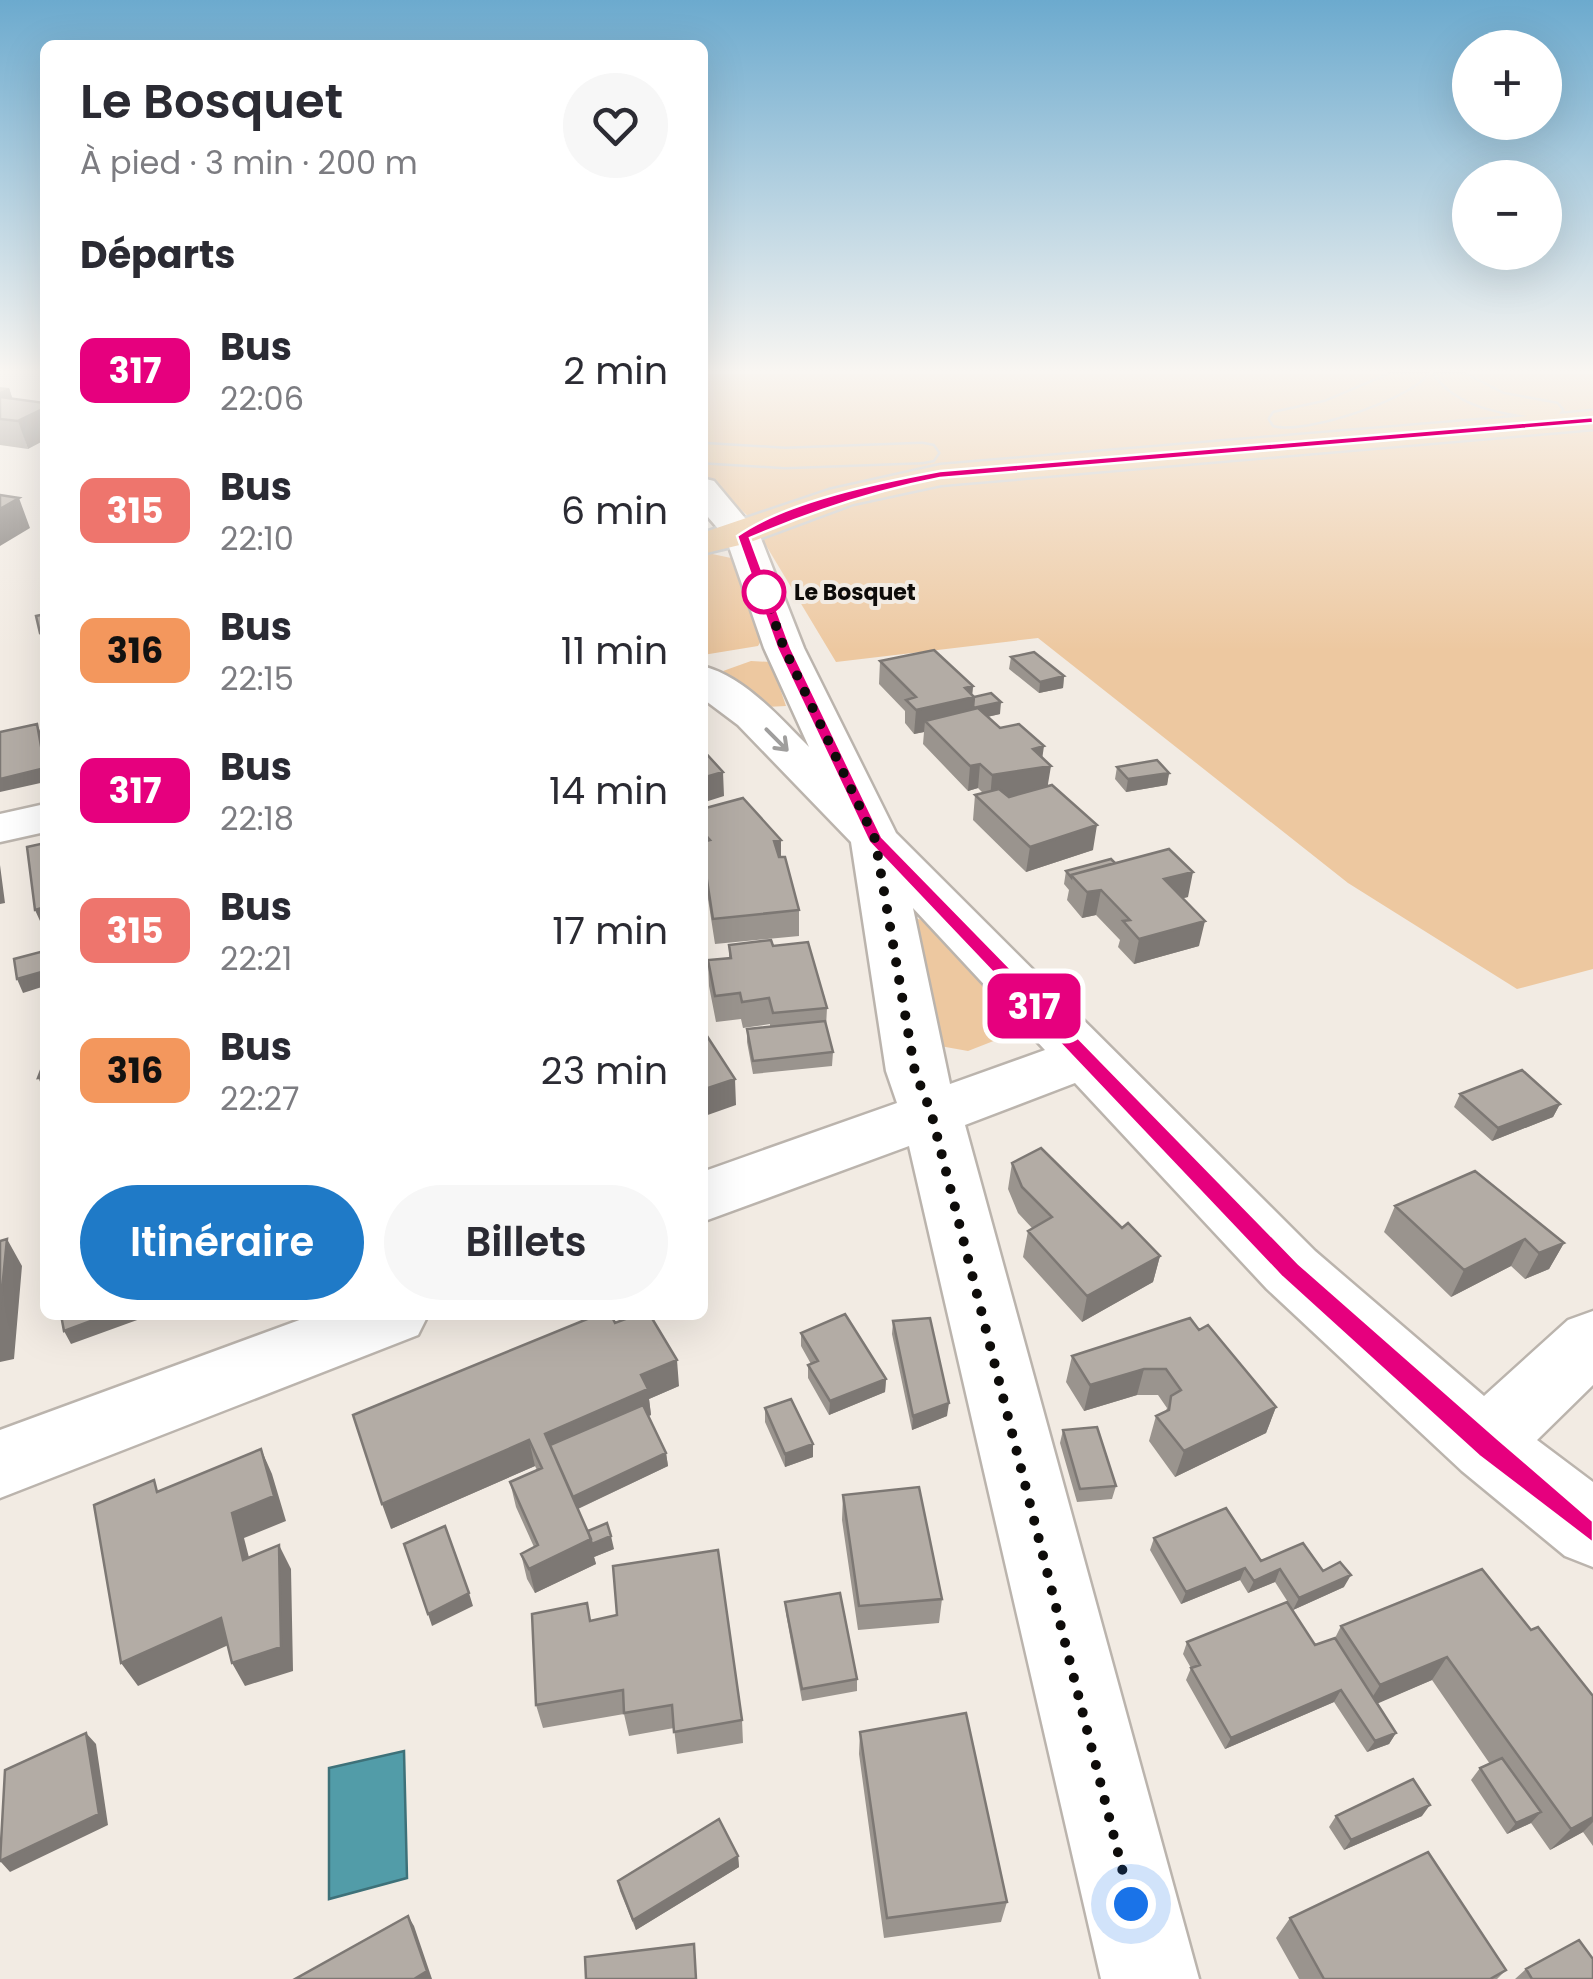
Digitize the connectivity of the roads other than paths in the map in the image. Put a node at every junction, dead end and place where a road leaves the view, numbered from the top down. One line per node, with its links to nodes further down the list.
1 (1039, 466): 3 (main road)
2 (708, 495): 3 (street)
3 (743, 536): 4 (main road); 5 (street)
4 (708, 543)
5 (735, 660): 8 (street); 8 (street, one-way to 8)
6 (40, 819): 7 (street)
7 (0, 828)
8 (875, 839): 9 (street); 10 (street)
9 (1083, 1058): 10 (street); 14 (street)
10 (931, 1112): 11 (street); 17 (street)
11 (708, 1196)
12 (380, 1320): 15 (street)
13 (1593, 1341): 14 (street)
14 (1489, 1448): 16 (street)
15 (0, 1464)
16 (1593, 1530)
17 (1150, 1979)

